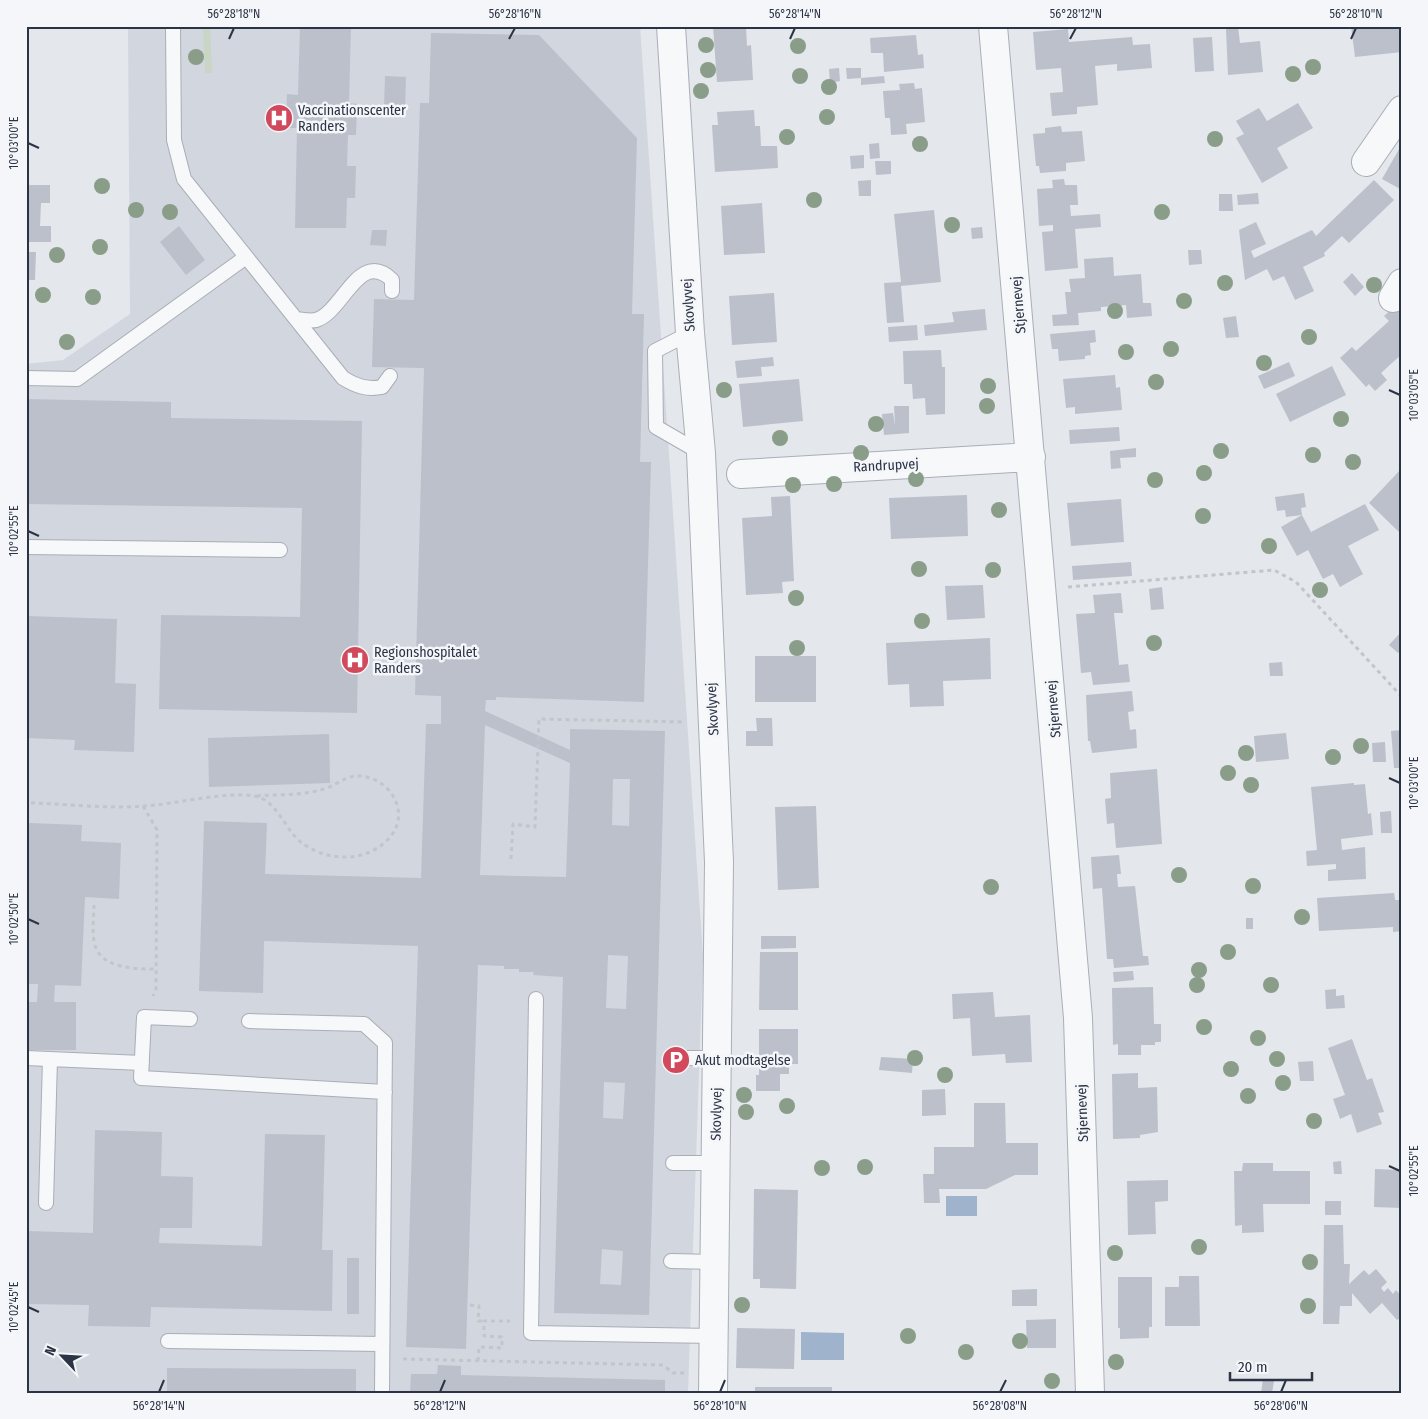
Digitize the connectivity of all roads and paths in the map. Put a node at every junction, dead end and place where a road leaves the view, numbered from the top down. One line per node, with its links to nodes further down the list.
1 (173, 26): 6 (lane)
2 (993, 26): 13 (street, Stjernevej)
3 (670, 27): 9 (street, Skovlyvej)
4 (1402, 110): 5 (street)
5 (1366, 162)
6 (246, 257): 8 (lane); 11 (lane)
7 (392, 291): 8 (lane)
8 (296, 318): 10 (lane)
9 (690, 333): 12 (street, Skovlyvej); 12 (lane)
10 (390, 376)
11 (26, 378)
12 (701, 453): 19 (street, Skovlyvej)
13 (1031, 457): 14 (street, Randrupvej); 17 (street, Stjernevej)
14 (741, 474)
15 (26, 547): 16 (lane)
16 (280, 550)
17 (1043, 589): 18 (path); 52 (street, Stjernevej)
18 (1402, 697)
19 (713, 722): 23 (path); 32 (street, Skovlyvej)
20 (256, 796): 20 (path); 22 (path)
21 (31, 803): 22 (path)
22 (144, 806): 25 (path)
23 (511, 859)
24 (94, 905): 25 (path)
25 (156, 969): 27 (path)
26 (536, 999): 43 (lane)
27 (144, 1017): 28 (lane); 34 (lane)
28 (190, 1019)
29 (249, 1021): 35 (lane)
30 (26, 1058): 33 (lane)
31 (672, 1058): 32 (lane)
32 (717, 1058): 37 (street, Skovlyvej)
33 (50, 1059): 34 (lane); 38 (lane)
34 (142, 1063): 35 (lane)
35 (385, 1092): 46 (lane)
36 (673, 1162): 37 (lane)
37 (716, 1163): 40 (street, Skovlyvej)
38 (46, 1203)
39 (671, 1262): 40 (lane)
40 (714, 1262): 44 (street, Skovlyvej)
41 (470, 1305): 42 (path)
42 (484, 1321): 43 (path); 48 (path)
43 (531, 1321): 44 (lane)
44 (714, 1336): 51 (street, Skovlyvej)
45 (168, 1340): 46 (lane)
46 (382, 1344): 47 (lane)
47 (382, 1358): 48 (path); 50 (lane)
48 (478, 1360): 49 (path)
49 (673, 1373)
50 (382, 1393)
51 (713, 1393)
52 (1090, 1393)

